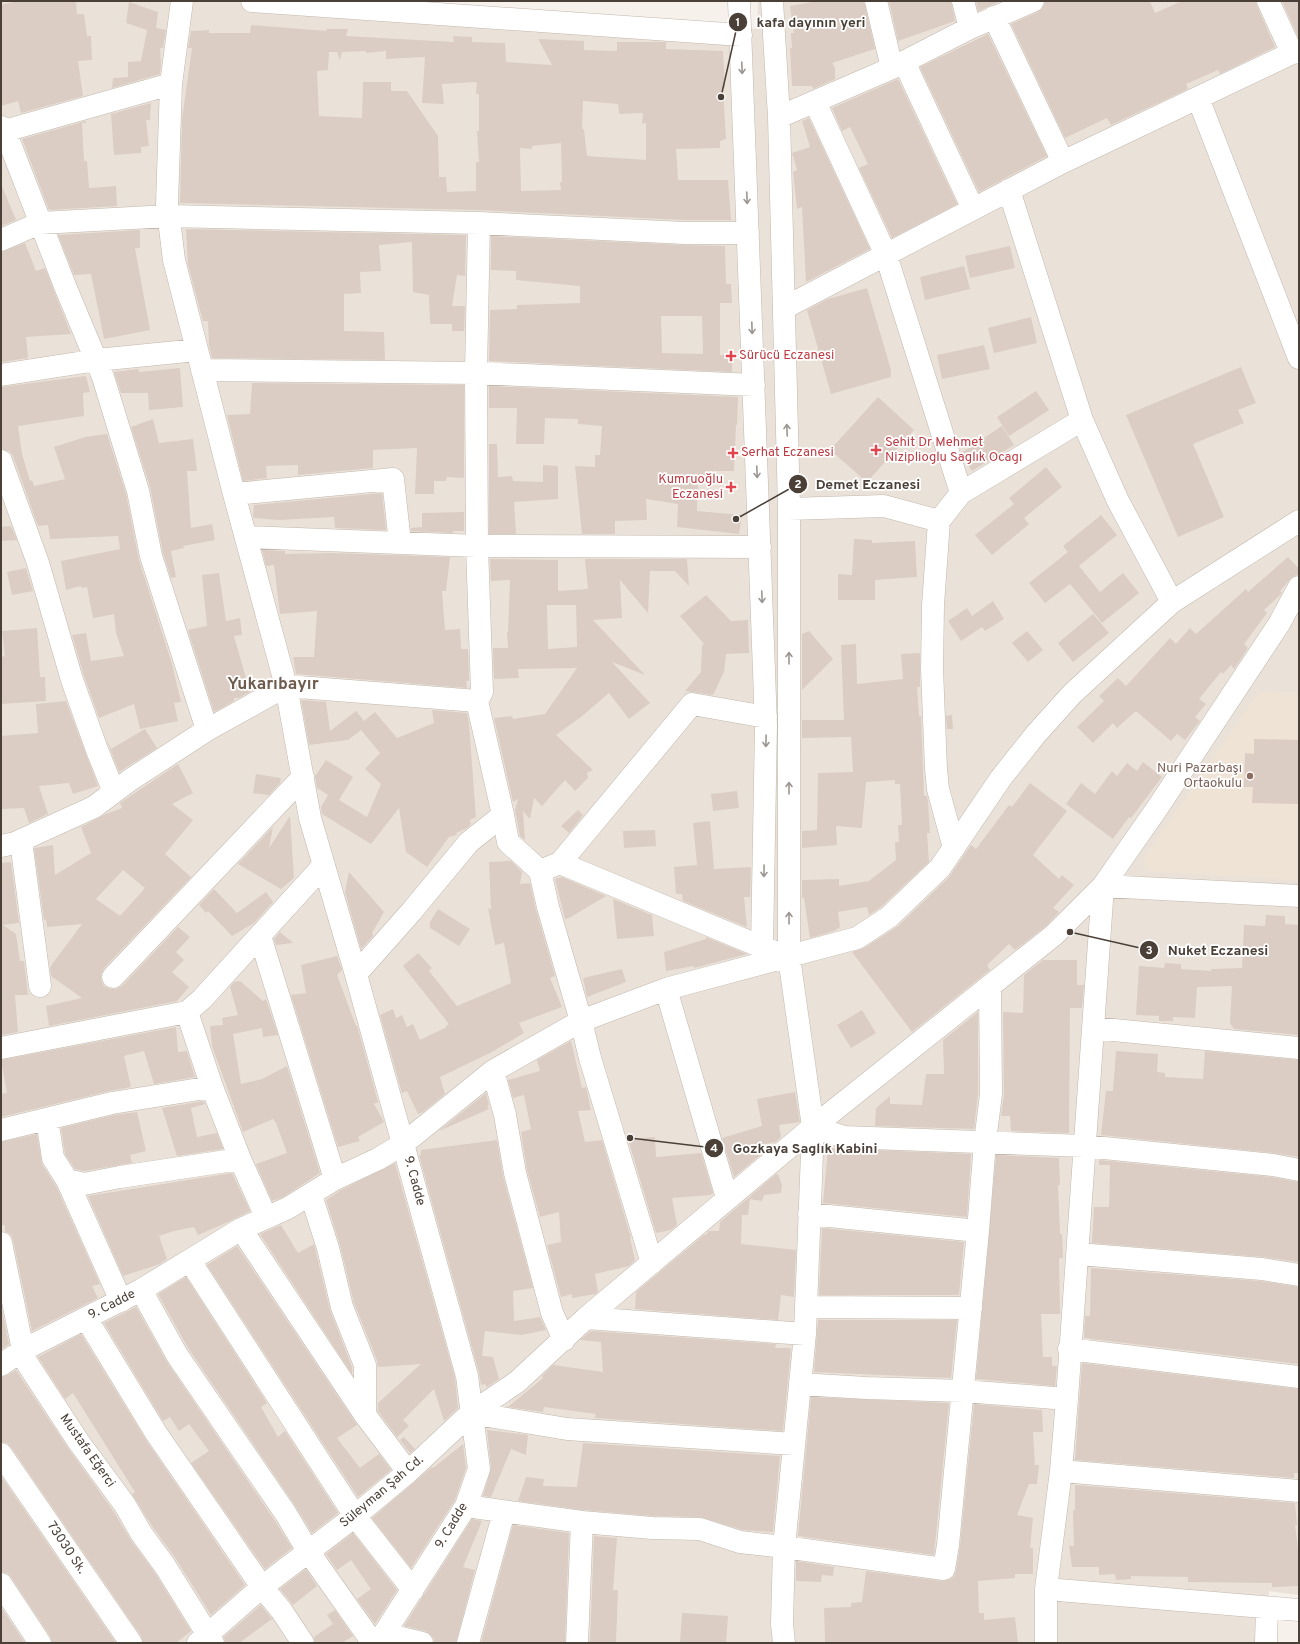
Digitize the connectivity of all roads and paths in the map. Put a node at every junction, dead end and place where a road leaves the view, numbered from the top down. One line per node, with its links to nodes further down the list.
1 (182, 1): 14 (street)
2 (252, 1): 11 (street)
3 (740, 1): 11 (street)
4 (772, 1): 17 (street)
5 (876, 1): 13 (street)
6 (963, 1): 10 (street)
7 (1033, 1): 9 (street)
8 (1268, 1): 12 (street)
9 (994, 17): 10 (street); 19 (street)
10 (970, 28): 13 (street)
11 (741, 35): 25 (street, one-way to 25)
12 (1295, 52): 15 (street)
13 (898, 65): 16 (street); 21 (street)
14 (171, 84): 18 (street); 22 (street)
15 (1198, 98): 19 (street); 29 (street)
16 (815, 102): 17 (street); 27 (street)
17 (779, 117): 28 (street)
18 (2, 130): 23 (street)
19 (1063, 162): 20 (street)
20 (1010, 190): 21 (street); 35 (street)
21 (973, 209): 27 (street)
22 (169, 216): 23 (street); 24 (street); 31 (street)
23 (40, 223): 26 (street); 30 (street)
24 (479, 223): 25 (street); 32 (street)
25 (748, 233): 34 (street, one-way to 34)
26 (1, 240)
27 (886, 255): 28 (street); 38 (street)
28 (784, 308): 39 (street, one-way to 28)
29 (1299, 358)
30 (97, 360): 31 (street); 33 (street); 51 (street)
31 (200, 360): 32 (street); 37 (street)
32 (476, 373): 34 (street); 44 (street)
33 (1, 375)
34 (754, 385): 45 (street, one-way to 45)
35 (1082, 420): 38 (street); 47 (street)
36 (1, 461): 53 (street)
37 (234, 494): 42 (street); 43 (street)
38 (961, 494): 40 (street)
39 (789, 509): 40 (street); 64 (street, one-way to 39)
40 (939, 521): 56 (street)
41 (1299, 521): 47 (street)
42 (246, 537): 43 (street); 48 (street)
43 (400, 543): 44 (street)
44 (477, 546): 45 (street); 49 (street)
45 (760, 547): 50 (street, one-way to 50)
46 (1299, 587): 60 (street, Süleyman Şah Cd.)
47 (1172, 602): 56 (street)
48 (286, 686): 49 (street); 51 (street); 52 (street)
49 (477, 701): 54 (street)
50 (766, 717): 57 (street); 63 (street, one-way to 63)
51 (207, 730): 53 (street)
52 (303, 777): 58 (street); 66 (street)
53 (114, 792): 55 (street)
54 (503, 815): 59 (street); 65 (street)
55 (11, 843): 67 (street)
56 (954, 848): 64 (street)
57 (560, 863): 59 (street); 63 (street)
58 (324, 865): 62 (street); 65 (street)
59 (540, 871): 71 (street)
60 (1103, 886): 61 (street); 68 (street, Süleyman Şah Cd.); 72 (street)
61 (1299, 896)
62 (260, 936): 70 (street); 85 (street)
63 (762, 947): 64 (street)
64 (789, 957): 69 (street); 78 (street)
65 (356, 974): 81 (street)
66 (113, 978)
67 (40, 986)
68 (990, 986): 78 (street, Süleyman Şah Cd.); 80 (street)
69 (666, 989): 71 (street); 88 (street)
70 (187, 1012): 73 (street); 76 (street)
71 (581, 1021): 75 (street); 96 (street)
72 (1093, 1028): 74 (street); 82 (street)
73 (1, 1048)
74 (1299, 1048)
75 (492, 1071): 81 (street); 105 (street)
76 (212, 1087): 77 (street); 83 (street)
77 (47, 1119): 79 (street); 86 (street)
78 (813, 1127): 80 (street); 88 (street, Süleyman Şah Cd.); 89 (street)
79 (1, 1130)
80 (985, 1142): 82 (street); 92 (street)
81 (403, 1144): 85 (street, 9. Cadde); 113 (street, 9. Cadde)
82 (1084, 1146): 84 (street); 94 (street)
83 (240, 1159): 86 (street); 90 (street)
84 (1299, 1170)
85 (335, 1179): 87 (street, 9. Cadde)
86 (67, 1180): 99 (street)
87 (311, 1195): 90 (street, 9. Cadde); 114 (street)
88 (727, 1198): 96 (street, Süleyman Şah Cd.)
89 (809, 1214): 92 (street); 100 (street)
90 (266, 1217): 91 (street, 9. Cadde)
91 (241, 1229): 95 (street, 9. Cadde); 114 (street)
92 (978, 1231): 101 (street)
93 (1, 1243): 107 (street, Mustafa Eğerci)
94 (1078, 1254): 97 (street); 106 (street)
95 (190, 1261): 98 (street, 9. Cadde); 122 (street)
96 (652, 1263): 103 (street, Süleyman Şah Cd.)
97 (1299, 1275)
98 (142, 1290): 99 (street, 9. Cadde); 125 (street)
99 (121, 1301): 102 (street, 9. Cadde)
100 (806, 1307): 101 (street); 104 (street)
101 (971, 1308): 111 (street)
102 (86, 1318): 107 (street, 9. Cadde); 127 (street)
103 (586, 1318): 104 (street); 105 (street, Süleyman Şah Cd.)
104 (805, 1334): 110 (street)
105 (564, 1340): 113 (street, Süleyman Şah Cd.)
106 (1069, 1349): 109 (street); 112 (street)
107 (23, 1350): 108 (street, 9. Cadde); 132 (street, Mustafa Eğerci)
108 (1, 1365)
109 (1299, 1377)
110 (800, 1384): 111 (street); 115 (street)
111 (963, 1391): 112 (street); 124 (street)
112 (1067, 1399): 117 (street)
113 (471, 1413): 115 (street); 118 (street, Süleyman Şah Cd.); 120 (street, 9. Cadde)
114 (366, 1415): 118 (street)
115 (794, 1444): 124 (street)
116 (1, 1454): 135 (street, 73030 Sk.)
117 (1061, 1471): 119 (street); 128 (street)
118 (408, 1472): 122 (street, Süleyman Şah Cd.)
119 (1299, 1491)
120 (466, 1506): 121 (street); 129 (street, 9. Cadde)
121 (504, 1512): 123 (street); 138 (street)
122 (355, 1516): 125 (street, Süleyman Şah Cd.); 129 (street)
123 (582, 1522): 124 (street); 139 (street)
124 (784, 1547): 140 (street)
125 (308, 1551): 127 (street, Süleyman Şah Cd.); 133 (street)
126 (1, 1584): 134 (street)
127 (262, 1587): 132 (street, Süleyman Şah Cd.); 136 (street)
128 (1046, 1589): 130 (street); 141 (street)
129 (413, 1590): 133 (street, 9. Cadde)
130 (1267, 1608): 131 (street); 142 (street)
131 (1299, 1610)
132 (206, 1640)
133 (379, 1640): 137 (street)
134 (40, 1643)
135 (131, 1643)
136 (304, 1643)
137 (422, 1643)
138 (468, 1643)
139 (577, 1643)
140 (784, 1643)
141 (1046, 1643)
142 (1266, 1643)

